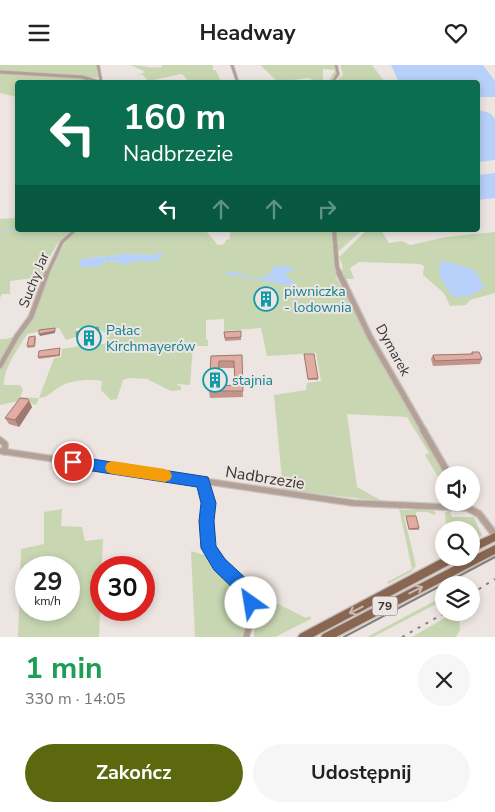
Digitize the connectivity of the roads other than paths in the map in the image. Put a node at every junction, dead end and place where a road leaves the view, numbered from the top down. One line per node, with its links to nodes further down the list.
1 (98, 65): 6 (street)
2 (232, 65): 7 (street)
3 (336, 65): 8 (street)
4 (0, 72): 5 (street)
5 (92, 80)
6 (101, 80)
7 (237, 80)
8 (334, 80)
9 (72, 232): 11 (street, Suchy Jar)
10 (334, 232): 14 (street, Dymarek)
11 (0, 366)
12 (0, 441): 13 (street)
13 (3, 451): 15 (street, Nadbrzezie)
14 (444, 466)
15 (203, 481): 16 (street, Nadbrzezie); 22 (street)
16 (435, 504)
17 (474, 511): 18 (street)
18 (495, 536): 19 (main road)
19 (480, 544)
20 (495, 549): 24 (main road, 79, one-way to 20)
21 (438, 566): 23 (main road, 79, one-way to 23)
22 (246, 637)
23 (303, 637)
24 (326, 637)

